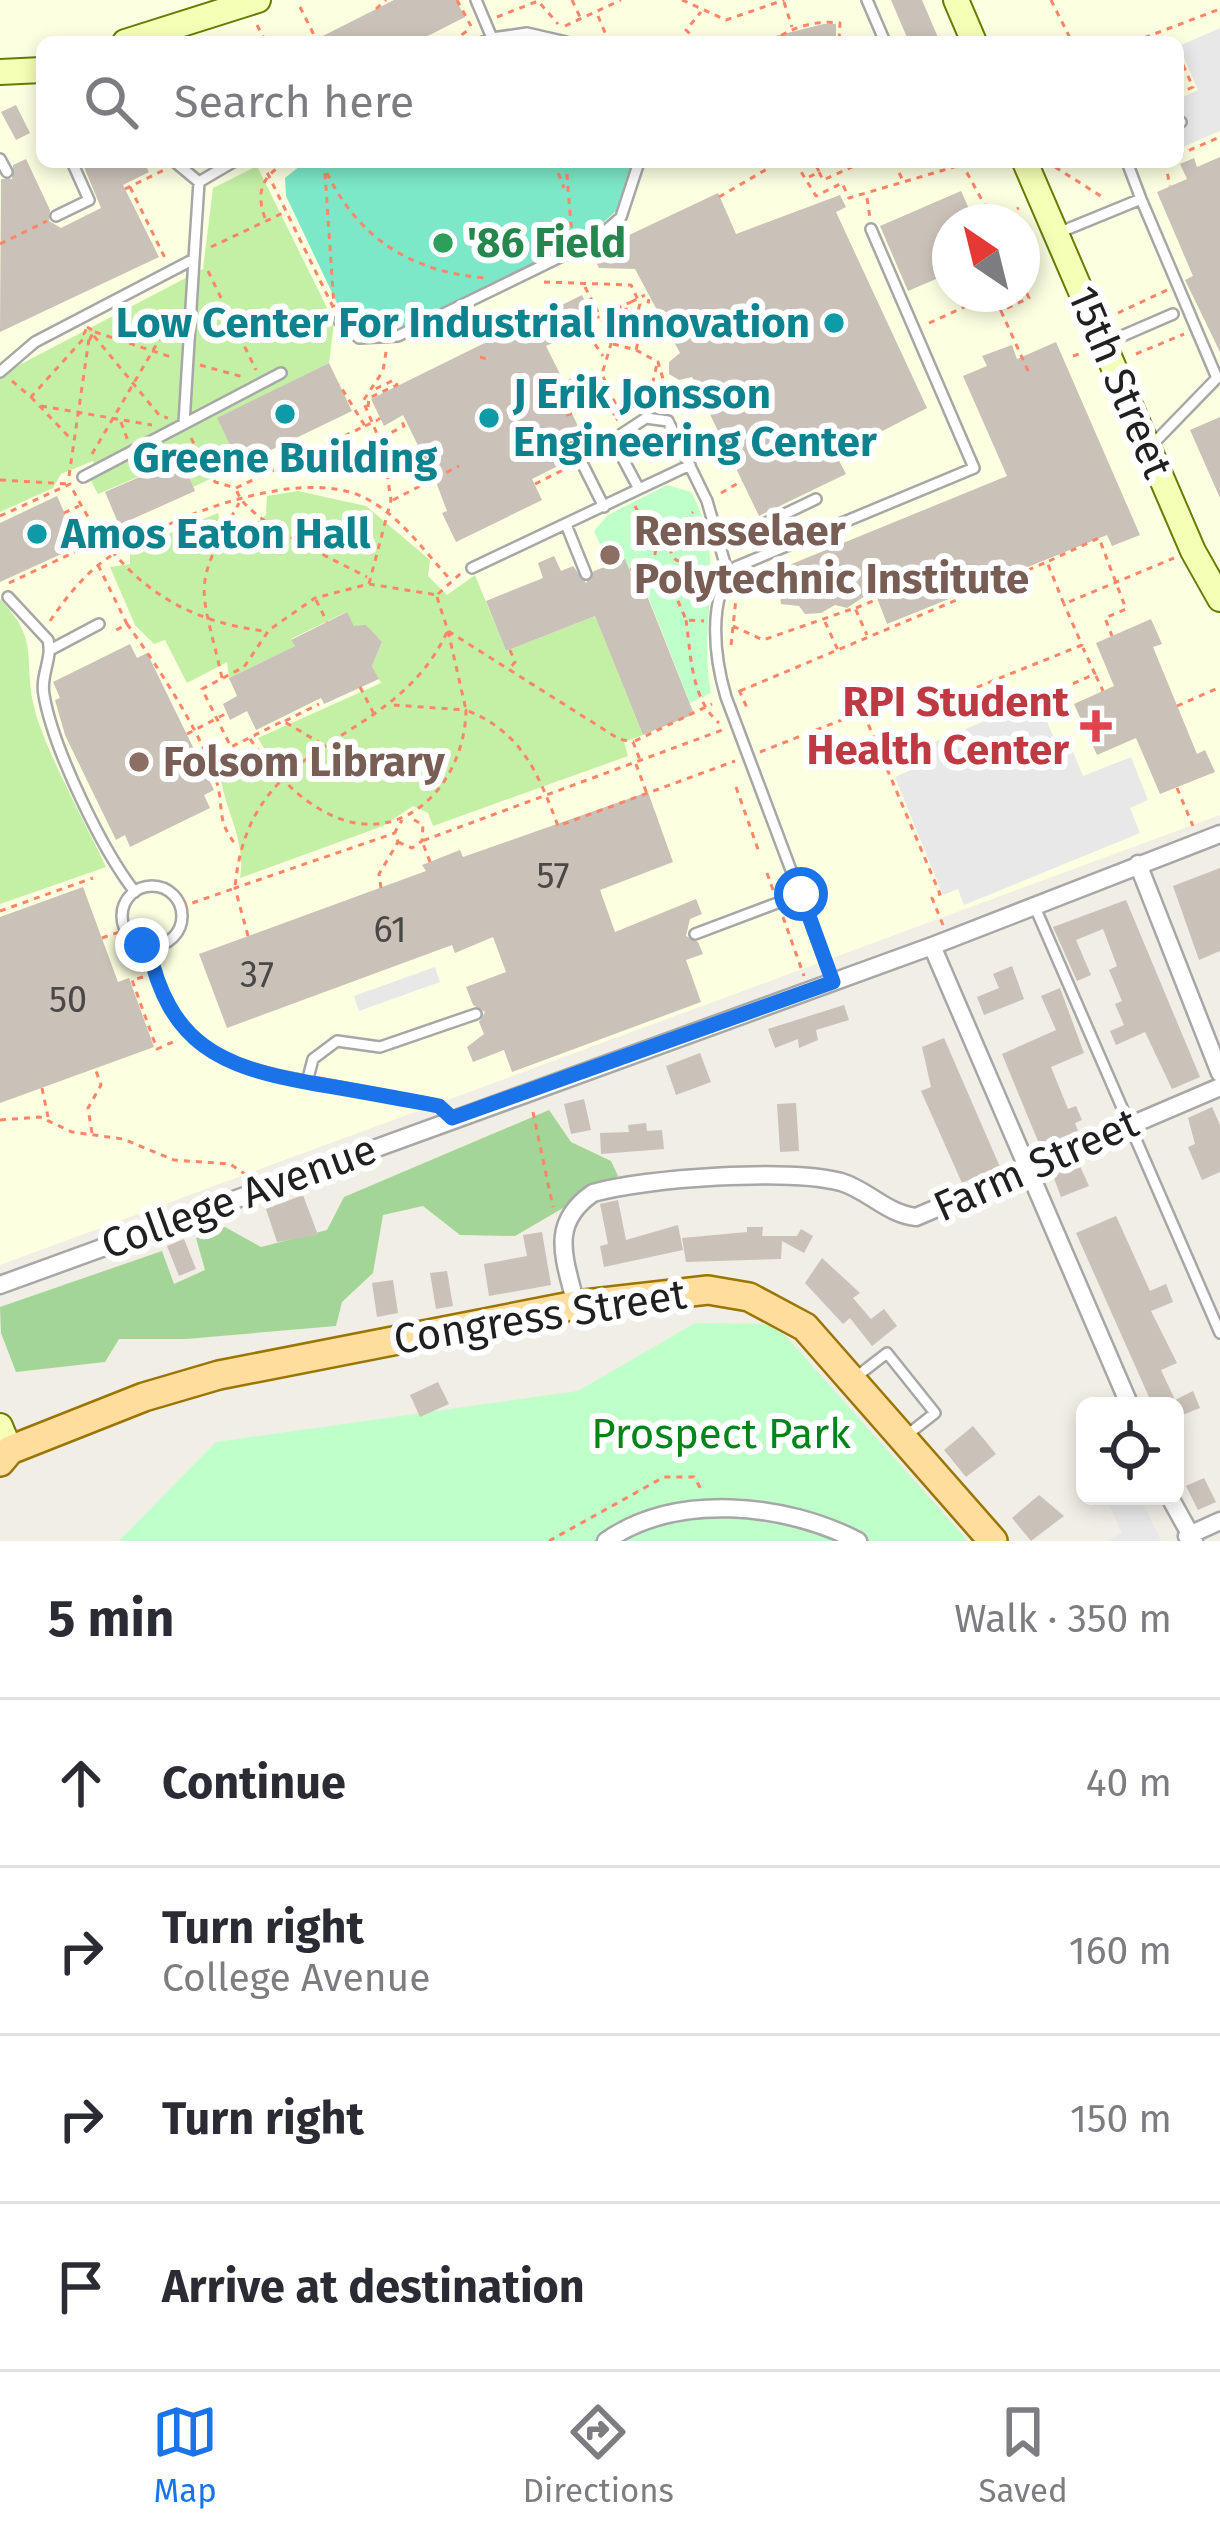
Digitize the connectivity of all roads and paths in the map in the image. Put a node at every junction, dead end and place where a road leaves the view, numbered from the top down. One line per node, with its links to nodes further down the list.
1 (386, 0): 14 (path)
2 (458, 0): 22 (path)
3 (476, 0): 20 (lane)
4 (537, 0): 20 (path); 21 (path)
5 (572, 0): 19 (path)
6 (621, 0): 18 (path)
7 (682, 0): 16 (path)
8 (784, 0): 16 (path); 23 (path)
9 (867, 0): 35 (lane)
10 (956, 0): 36 (street)
11 (1051, 0): 37 (path)
12 (223, 5): 17 (street); 25 (street)
13 (300, 7): 26 (path)
14 (376, 9)
15 (1220, 9): 38 (path)
16 (702, 12): 32 (path)
17 (258, 13)
18 (596, 13): 19 (path); 31 (path)
19 (581, 19): 21 (path)
20 (487, 21): 22 (path); 28 (lane)
21 (561, 27): 24 (path)
22 (471, 28): 27 (path)
23 (792, 29): 33 (path); 34 (path)
24 (544, 35): 29 (lane); 30 (lane)
25 (141, 36)
26 (314, 36)
27 (460, 36)
28 (487, 36)
29 (500, 36)
30 (547, 36)
31 (606, 36)
32 (692, 36)
33 (781, 36)
34 (839, 36)
35 (882, 36)
36 (971, 36)
37 (1069, 36)
38 (1156, 36)
39 (1184, 67): 42 (path)
40 (36, 70): 41 (street)
41 (0, 72)
42 (1184, 91)
43 (1220, 137): 44 (path)
44 (1184, 152)
45 (0, 159): 67 (lane)
46 (75, 168): 81 (lane)
47 (166, 168): 88 (path)
48 (182, 168): 71 (lane)
49 (223, 168): 71 (lane)
50 (265, 168): 69 (path)
51 (278, 168): 69 (path)
52 (556, 168): 74 (path)
53 (566, 168): 74 (path)
54 (637, 168): 87 (lane)
55 (765, 168): 76 (path)
56 (800, 168): 70 (path)
57 (817, 168): 68 (path)
58 (849, 168): 68 (path)
59 (897, 168): 72 (path)
60 (950, 168): 72 (path)
61 (963, 168): 78 (path)
62 (1028, 168): 84 (street, 15th Street)
63 (1058, 168): 79 (path)
64 (1129, 168): 77 (lane)
65 (1166, 168): 73 (path)
66 (325, 170): 90 (path); 95 (path)
67 (7, 172)
68 (819, 172): 70 (path)
69 (268, 174): 80 (path); 82 (path)
70 (808, 178): 75 (path)
71 (199, 182): 85 (lane)
72 (905, 184): 75 (path)
73 (1170, 186)
74 (565, 191): 87 (path)
75 (866, 196): 83 (path)
76 (719, 197)
77 (1142, 199): 79 (lane); 92 (lane)
78 (984, 204)
79 (1119, 208): 84 (lane)
80 (285, 212): 82 (path); 95 (path)
81 (56, 216): 86 (path)
82 (266, 221): 85 (path)
83 (871, 229): 108 (lane)
84 (1056, 234): 114 (street, 15th Street)
85 (197, 237): 89 (lane)
86 (0, 244)
87 (574, 252): 90 (lane)
88 (163, 253)
89 (198, 260): 93 (lane); 124 (lane); 125 (path)
90 (514, 280): 91 (path); 111 (lane)
91 (583, 284): 96 (path); 112 (path)
92 (1179, 284): 99 (path); 107 (lane)
93 (193, 294): 127 (path); 139 (lane)
94 (624, 305): 102 (path); 112 (path, bridge); 113 (path)
95 (334, 308): 103 (path)
96 (598, 312)
97 (953, 312): 108 (path)
98 (1001, 312): 123 (path)
99 (1118, 313)
100 (1173, 314): 114 (lane)
101 (574, 317): 104 (path)
102 (594, 319)
103 (339, 321): 111 (lane)
104 (568, 321)
105 (556, 327): 109 (path)
106 (564, 328): 119 (path)
107 (1198, 328): 116 (path); 146 (lane)
108 (915, 329): 176 (lane)
109 (543, 334)
110 (89, 337): 127 (path); 129 (path); 132 (path)
111 (386, 338): 128 (path)
112 (638, 342): 115 (path)
113 (611, 344): 115 (path); 119 (path)
114 (1093, 349): 117 (path); 146 (street, 15th Street)
115 (636, 350): 121 (path)
116 (1136, 354)
117 (1072, 356)
118 (479, 357): 120 (path)
119 (604, 358): 134 (path)
120 (487, 359)
121 (658, 362): 136 (path); 140 (path)
122 (281, 373): 125 (lane)
123 (1030, 373)
124 (3, 374): 129 (path)
125 (262, 382): 139 (lane)
126 (339, 384): 141 (path)
127 (134, 386): 138 (path); 139 (path)
128 (367, 393): 131 (path); 131 (path)
129 (31, 398): 130 (path)
130 (41, 406): 132 (path); 144 (path)
131 (366, 408): 143 (path)
132 (75, 415): 138 (path); 144 (path)
133 (566, 415): 134 (path)
134 (621, 416): 142 (path)
135 (400, 417): 143 (path)
136 (646, 418): 140 (lane); 142 (lane)
137 (379, 419): 141 (path, bridge)
138 (112, 420): 139 (path); 150 (path)
139 (184, 422): 150 (lane); 154 (path)
140 (668, 422): 149 (lane)
141 (365, 427): 154 (path)
142 (626, 429): 155 (lane)
143 (379, 439): 156 (path)
144 (71, 440): 152 (path)
145 (574, 447): 160 (lane)
146 (1148, 449): 185 (street, 15th Street)
147 (575, 464): 153 (path)
148 (459, 466): 156 (path)
149 (690, 466): 155 (lane); 167 (lane)
150 (82, 477)
151 (0, 480): 152 (path)
152 (70, 484): 159 (path); 163 (path)
153 (535, 484)
154 (236, 488): 158 (path)
155 (634, 491): 160 (lane); 172 (path)
156 (391, 500): 162 (path)
157 (816, 500): 167 (lane)
158 (240, 501): 162 (path); 169 (path); 179 (path); 188 (path)
159 (81, 506): 161 (path); 166 (path)
160 (604, 507): 164 (lane)
161 (64, 512)
162 (391, 514): 178 (path); 179 (path)
163 (0, 516)
164 (567, 527): 173 (lane); 175 (lane)
165 (667, 537): 168 (path)
166 (99, 540): 169 (path); 181 (path)
167 (724, 543): 176 (lane)
168 (674, 544)
169 (113, 554): 188 (path); 198 (path)
170 (1180, 556): 180 (path)
171 (1047, 562): 180 (path); 186 (path); 200 (path)
172 (653, 563): 174 (path); 189 (path)
173 (472, 568): 178 (path)
174 (630, 570)
175 (586, 574)
176 (728, 574): 257 (lane)
177 (750, 575): 195 (path)
178 (449, 578): 182 (path)
179 (369, 581): 182 (path); 183 (path)
180 (1116, 582): 186 (path); 199 (path)
181 (4, 592): 198 (lane)
182 (436, 595): 197 (path)
183 (315, 598): 192 (path); 196 (path)
184 (878, 599): 187 (path)
185 (1220, 599)
186 (1064, 604): 201 (path)
187 (854, 608): 191 (path); 200 (path)
188 (204, 616): 196 (path); 209 (path)
189 (686, 620): 190 (path); 220 (path)
190 (711, 621)
191 (824, 621): 195 (path); 205 (path)
192 (327, 622)
193 (99, 624): 202 (lane)
194 (127, 624): 228 (path)
195 (733, 626): 204 (path)
196 (268, 631): 209 (path)
197 (448, 631): 206 (path); 217 (path); 219 (path)
198 (42, 633): 202 (lane)
199 (1112, 636)
200 (868, 638): 205 (path)
201 (1082, 645): 208 (path); 222 (path)
202 (50, 650): 255 (lane)
203 (510, 650): 206 (path)
204 (731, 650)
205 (838, 650): 212 (path)
206 (509, 670): 230 (path)
207 (733, 674): 212 (path)
208 (1095, 674): 213 (path); 214 (path)
209 (222, 678): 225 (path)
210 (360, 687): 224 (path)
211 (1218, 688): 218 (path)
212 (740, 691): 221 (path)
213 (1102, 691)
214 (1040, 698)
215 (718, 700): 220 (path)
216 (319, 704): 226 (path)
217 (393, 705): 219 (path); 224 (path)
218 (1177, 706)
219 (466, 710): 240 (path); 241 (path)
220 (704, 710): 227 (path); 230 (path)
221 (748, 710)
222 (863, 712): 233 (path); 262 (path)
223 (227, 713): 225 (path)
224 (375, 716): 231 (path)
225 (216, 718): 228 (path); 229 (path)
226 (284, 722): 229 (path); 231 (path)
227 (727, 729): 232 (path); 235 (path)
228 (189, 733): 247 (path)
229 (249, 739): 236 (path)
230 (633, 742): 235 (path)
231 (322, 744): 236 (path)
232 (732, 744)
233 (758, 752)
234 (738, 759): 239 (path)
235 (638, 761): 239 (path); 240 (path)
236 (281, 780): 241 (path); 247 (path)
237 (736, 787): 248 (path)
238 (1177, 788): 242 (path)
239 (648, 795): 240 (path)
240 (547, 797): 245 (path)
241 (403, 820): 243 (path); 245 (path)
242 (1194, 828)
243 (395, 833): 246 (path); 253 (path)
244 (1220, 833): 250 (street, College Avenue)
245 (422, 841): 246 (path); 249 (path)
246 (398, 842): 254 (path)
247 (239, 848): 253 (path)
248 (760, 855)
249 (430, 862)
250 (1138, 865): 258 (street, College Avenue); 275 (street)
251 (767, 873): 256 (path)
252 (93, 878): 260 (path)
253 (235, 888): 259 (path); 265 (path)
254 (381, 888)
255 (134, 892): 259 (lane); 263 (lane)
256 (774, 892)
257 (801, 894): 264 (lane); 271 (lane)
258 (1034, 905): 268 (street, College Avenue); 283 (lane)
259 (181, 907): 267 (lane)
260 (0, 910)
261 (782, 913): 270 (path)
262 (943, 925)
263 (125, 929): 266 (path); 267 (lane)
264 (695, 934)
265 (248, 936)
266 (102, 938)
267 (148, 946): 276 (lane)
268 (932, 946): 271 (street, College Avenue); 285 (street)
269 (144, 976): 273 (path)
270 (805, 978)
271 (833, 982): 280 (street, College Avenue)
272 (476, 1014): 276 (lane)
273 (179, 1039)
274 (95, 1069): 284 (path)
275 (1220, 1073)
276 (307, 1082): 280 (lane)
277 (1220, 1087): 283 (street, Farm Street)
278 (42, 1088): 281 (path)
279 (533, 1112): 287 (path)
280 (452, 1118): 288 (street, College Avenue)
281 (48, 1119): 282 (path); 284 (path)
282 (0, 1120)
283 (1130, 1123): 285 (street, Farm Street); 290 (lane)
284 (93, 1134): 286 (path)
285 (1027, 1166): 287 (street, Farm Street); 292 (street)
286 (253, 1183)
287 (560, 1238): 289 (street)
288 (0, 1285)
289 (576, 1305): 291 (main road, Congress Street); 294 (main road, Congress Street)
290 (1220, 1334)
291 (852, 1381): 293 (main road, Congress Street); 293 (lane)
292 (1126, 1397)
293 (901, 1440): 302 (main road, Congress Street)
294 (3, 1447)
295 (1174, 1505): 298 (street)
296 (713, 1512): 299 (path); 300 (street); 301 (street)
297 (1220, 1521): 298 (street)
298 (1190, 1538)
299 (548, 1541)
300 (606, 1541)
301 (857, 1541)
302 (994, 1541)

